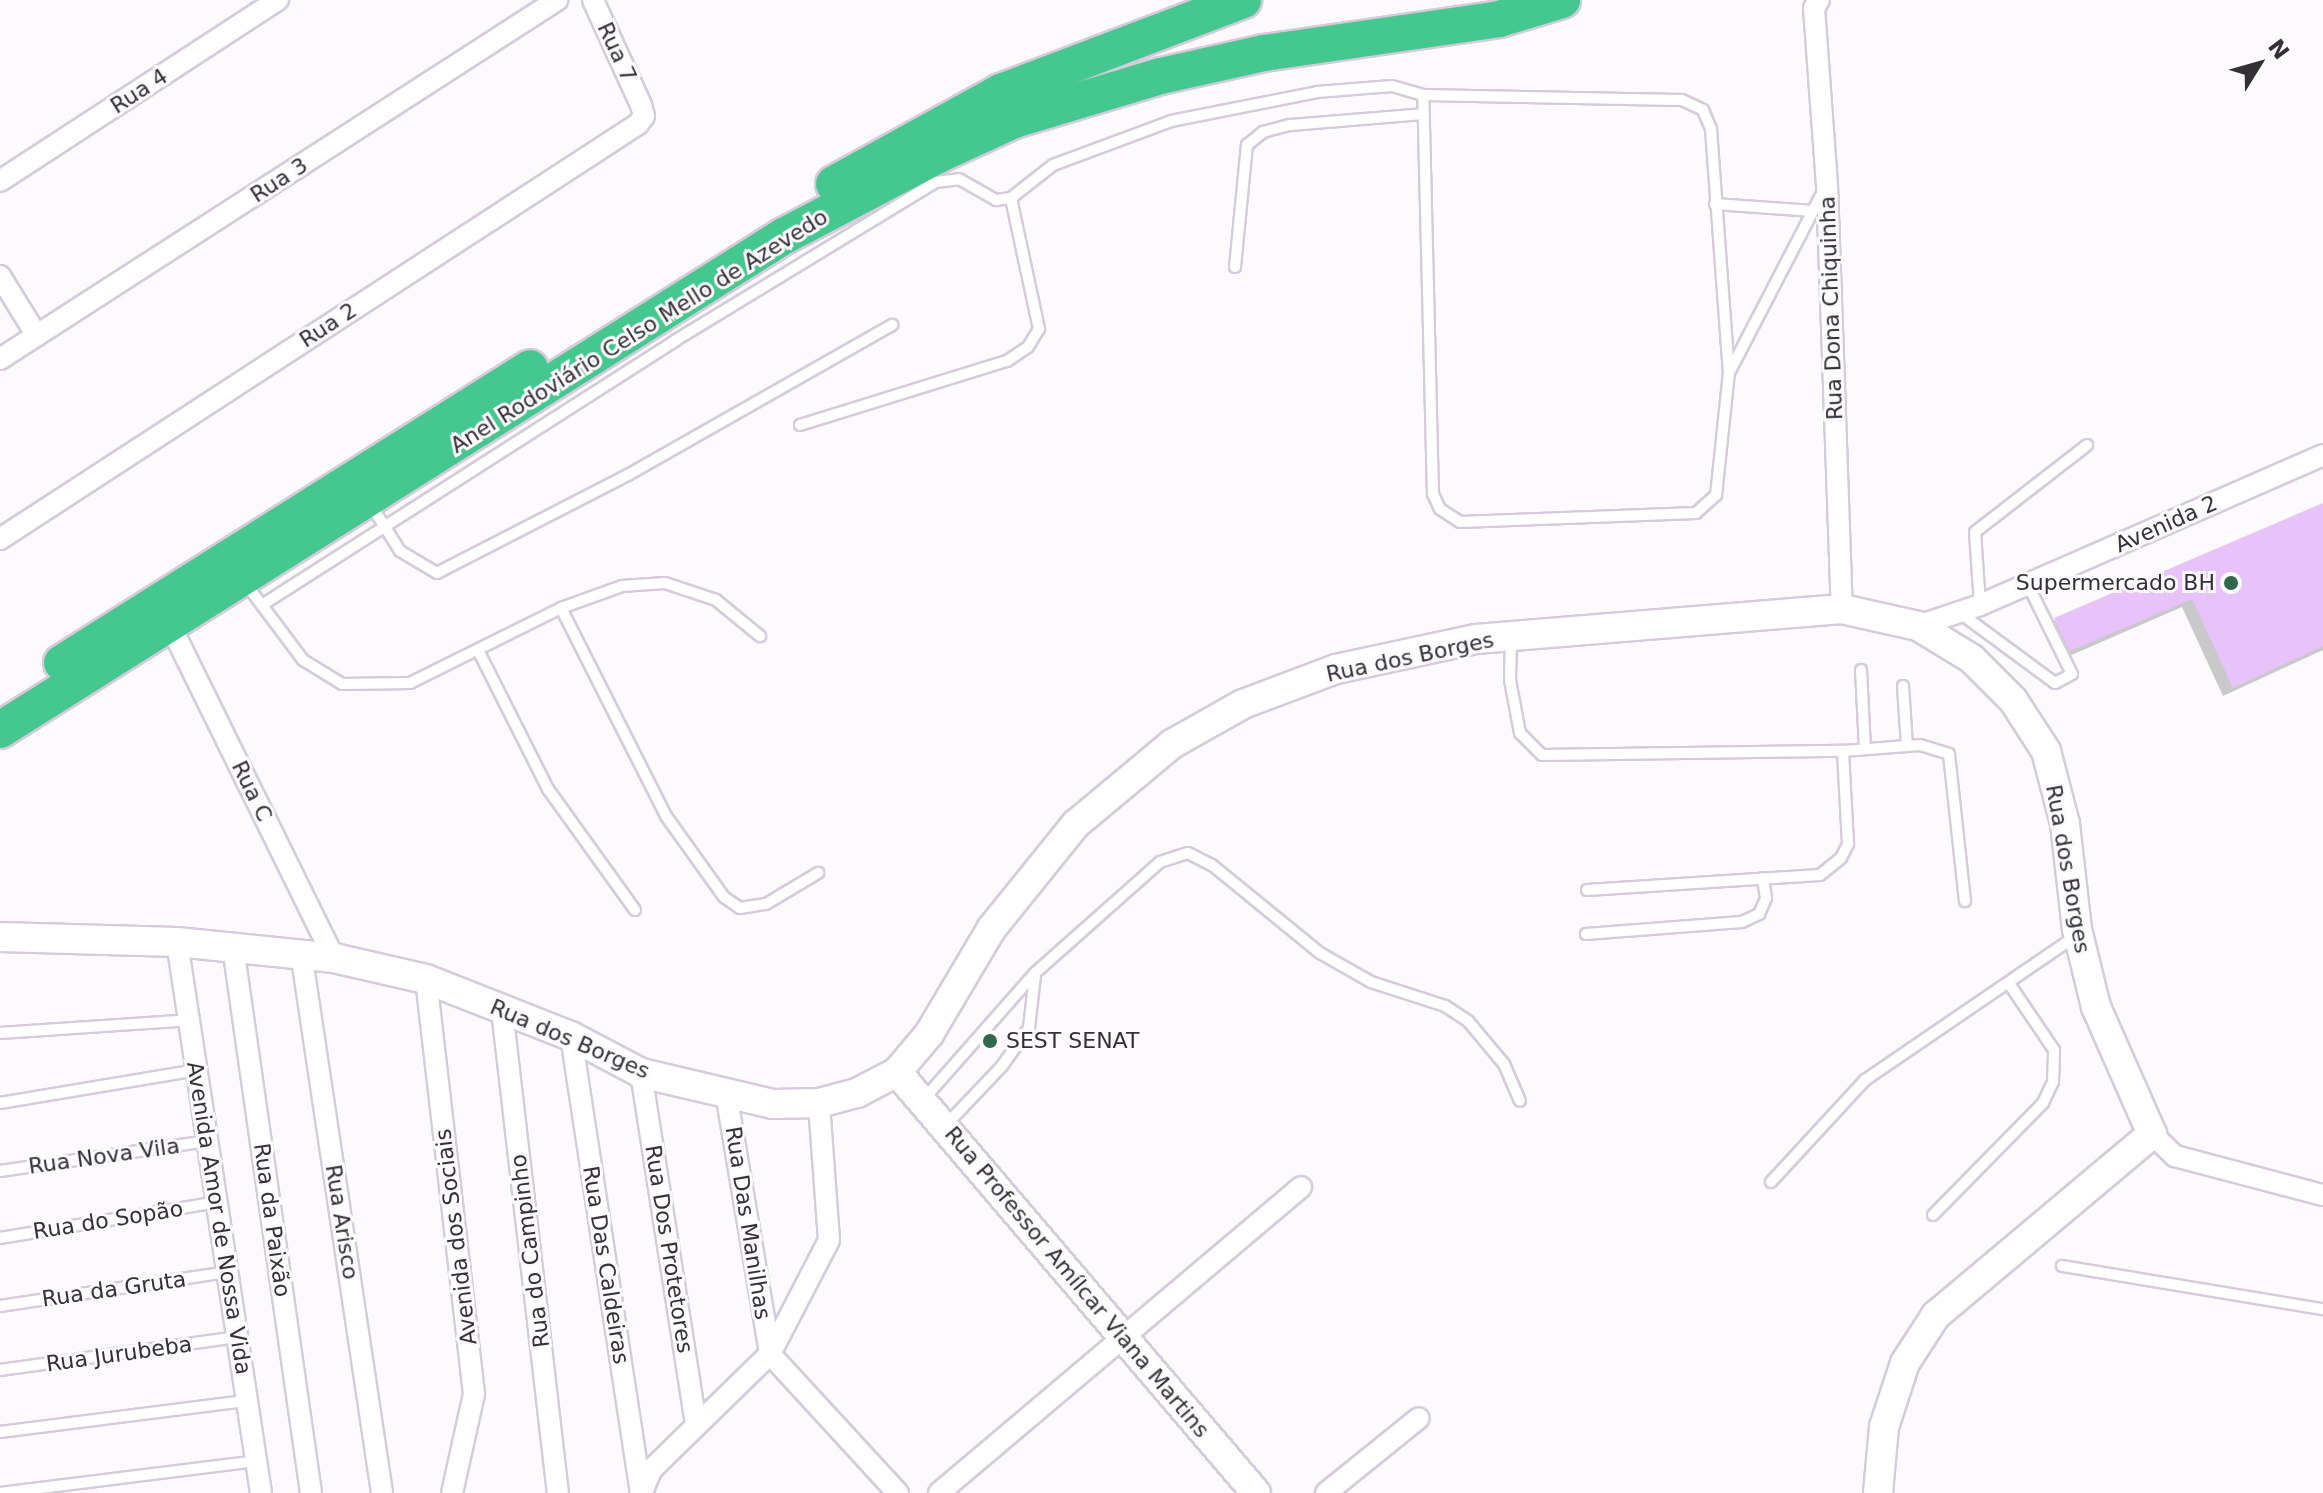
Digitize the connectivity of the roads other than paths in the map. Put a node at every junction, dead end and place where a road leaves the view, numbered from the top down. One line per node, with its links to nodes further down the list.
1 (278, 0): 10 (street, Rua 4)
2 (557, 0): 18 (street, Rua 3)
3 (593, 0): 8 (street, Rua 7)
4 (1243, 0): 39 (highway, Anel Rodoviário Celso Mello de Azevedo)
5 (1562, 0): 24 (highway, Anel Rodoviário Celso Mello de Azevedo)
6 (1813, 3): 11 (street, Rua Dona Chiquinha)
7 (1423, 95): 9 (lane); 12 (lane); 13 (lane)
8 (641, 105): 25 (street, Rua 2)
9 (1424, 114): 15 (lane); 20 (lane)
10 (0, 181)
11 (1827, 185): 14 (lane); 30 (street, Rua Dona Chiquinha)
12 (1011, 198): 21 (lane); 24 (lane)
13 (1715, 204): 14 (lane); 20 (lane)
14 (1813, 211): 20 (lane)
15 (1235, 267)
16 (0, 276): 18 (street)
17 (892, 325): 24 (lane)
18 (37, 336): 19 (street, Rua 3)
19 (0, 359)
20 (1729, 372)
21 (800, 425)
22 (2087, 445): 28 (lane)
23 (2323, 455): 26 (street, Avenida 2)
24 (375, 512): 27 (highway, Anel Rodoviário Celso Mello de Azevedo)
25 (0, 539)
26 (2028, 585): 28 (street, Avenida 2); 31 (lane)
27 (252, 592): 32 (highway, Anel Rodoviário Celso Mello de Azevedo); 36 (lane)
28 (1980, 605): 31 (street, Avenida 2)
29 (561, 608): 34 (lane); 36 (lane); 44 (lane)
30 (1842, 609): 33 (street, Rua dos Borges); 35 (street, Rua dos Borges)
31 (1960, 613): 33 (street, Avenida 2)
32 (170, 625): 40 (highway, Anel Rodoviário Celso Mello de Azevedo); 55 (street, Rua C)
33 (1918, 626): 50 (street, Rua dos Borges)
34 (760, 636)
35 (1511, 636): 43 (lane); 64 (street, Rua dos Borges)
36 (478, 650): 48 (lane)
37 (1861, 670): 42 (lane)
38 (1903, 686): 41 (lane)
39 (0, 702)
40 (0, 730)
41 (1907, 746): 42 (lane); 47 (lane)
42 (1865, 748): 43 (lane)
43 (1843, 751): 45 (lane)
44 (818, 873)
45 (1763, 878): 46 (lane); 49 (lane)
46 (1587, 890)
47 (1965, 901)
48 (635, 910)
49 (1586, 934)
50 (2078, 935): 58 (lane); 72 (street, Rua dos Borges)
51 (0, 937): 52 (street, Rua dos Borges)
52 (177, 942): 53 (street, Rua dos Borges); 60 (street, Avenida Amor de Nossa Vida)
53 (233, 947): 54 (street, Rua dos Borges); 96 (street, Rua da Paixão)
54 (301, 952): 55 (street, Rua dos Borges); 97 (street, Rua Arisco)
55 (334, 958): 57 (street, Rua dos Borges)
56 (1035, 973): 67 (lane); 68 (lane); 71 (lane)
57 (426, 979): 59 (street, Rua dos Borges); 98 (street, Avenida dos Sociais)
58 (2010, 985): 75 (lane); 79 (lane)
59 (502, 1010): 62 (street, Rua dos Borges); 99 (street, Rua do Campinho)
60 (189, 1020): 61 (lane); 63 (street, Avenida Amor de Nossa Vida)
61 (0, 1033)
62 (571, 1036): 65 (street, Rua dos Borges); 100 (street, Rua Das Caldeiras)
63 (197, 1070): 69 (lane); 73 (street, Avenida Amor de Nossa Vida)
64 (897, 1072): 67 (street, Rua Professor Amílcar Viana Martins); 70 (street, Rua dos Borges)
65 (641, 1073): 66 (street, Rua dos Borges); 91 (street, Rua Dos Protetores)
66 (726, 1093): 70 (street, Rua dos Borges); 87 (street, Rua Das Manilhas)
67 (922, 1101): 71 (street, Rua Professor Amílcar Viana Martins)
68 (1520, 1101)
69 (0, 1103)
70 (819, 1103): 87 (street)
71 (944, 1127): 86 (street, Rua Professor Amílcar Viana Martins)
72 (2152, 1134): 77 (street, Rua dos Borges); 105 (street)
73 (208, 1141): 74 (lane, Rua Nova Vila); 78 (street, Avenida Amor de Nossa Vida)
74 (0, 1171)
75 (1771, 1182)
76 (1301, 1187): 86 (street)
77 (2323, 1195)
78 (217, 1202): 80 (lane, Rua do Sopão); 82 (street, Avenida Amor de Nossa Vida)
79 (1933, 1215)
80 (0, 1238)
81 (2062, 1266): 84 (lane)
82 (228, 1272): 83 (lane, Rua da Gruta); 85 (street, Avenida Amor de Nossa Vida)
83 (0, 1306)
84 (2323, 1309)
85 (238, 1337): 88 (lane, Rua Jurubeba); 89 (street, Avenida Amor de Nossa Vida)
86 (1125, 1339): 102 (street); 103 (street, Rua Professor Amílcar Viana Martins)
87 (770, 1354): 91 (street); 101 (street)
88 (0, 1370)
89 (247, 1401): 92 (lane); 93 (street, Avenida Amor de Nossa Vida)
90 (1419, 1418): 104 (street)
91 (696, 1425): 100 (street)
92 (0, 1432)
93 (256, 1461): 94 (lane); 95 (street, Avenida Amor de Nossa Vida)
94 (0, 1493)
95 (261, 1493)
96 (311, 1493)
97 (382, 1493)
98 (452, 1493)
99 (558, 1493)
100 (642, 1493)
101 (898, 1493)
102 (939, 1493)
103 (1256, 1493)
104 (1326, 1493)
105 (1878, 1493)

